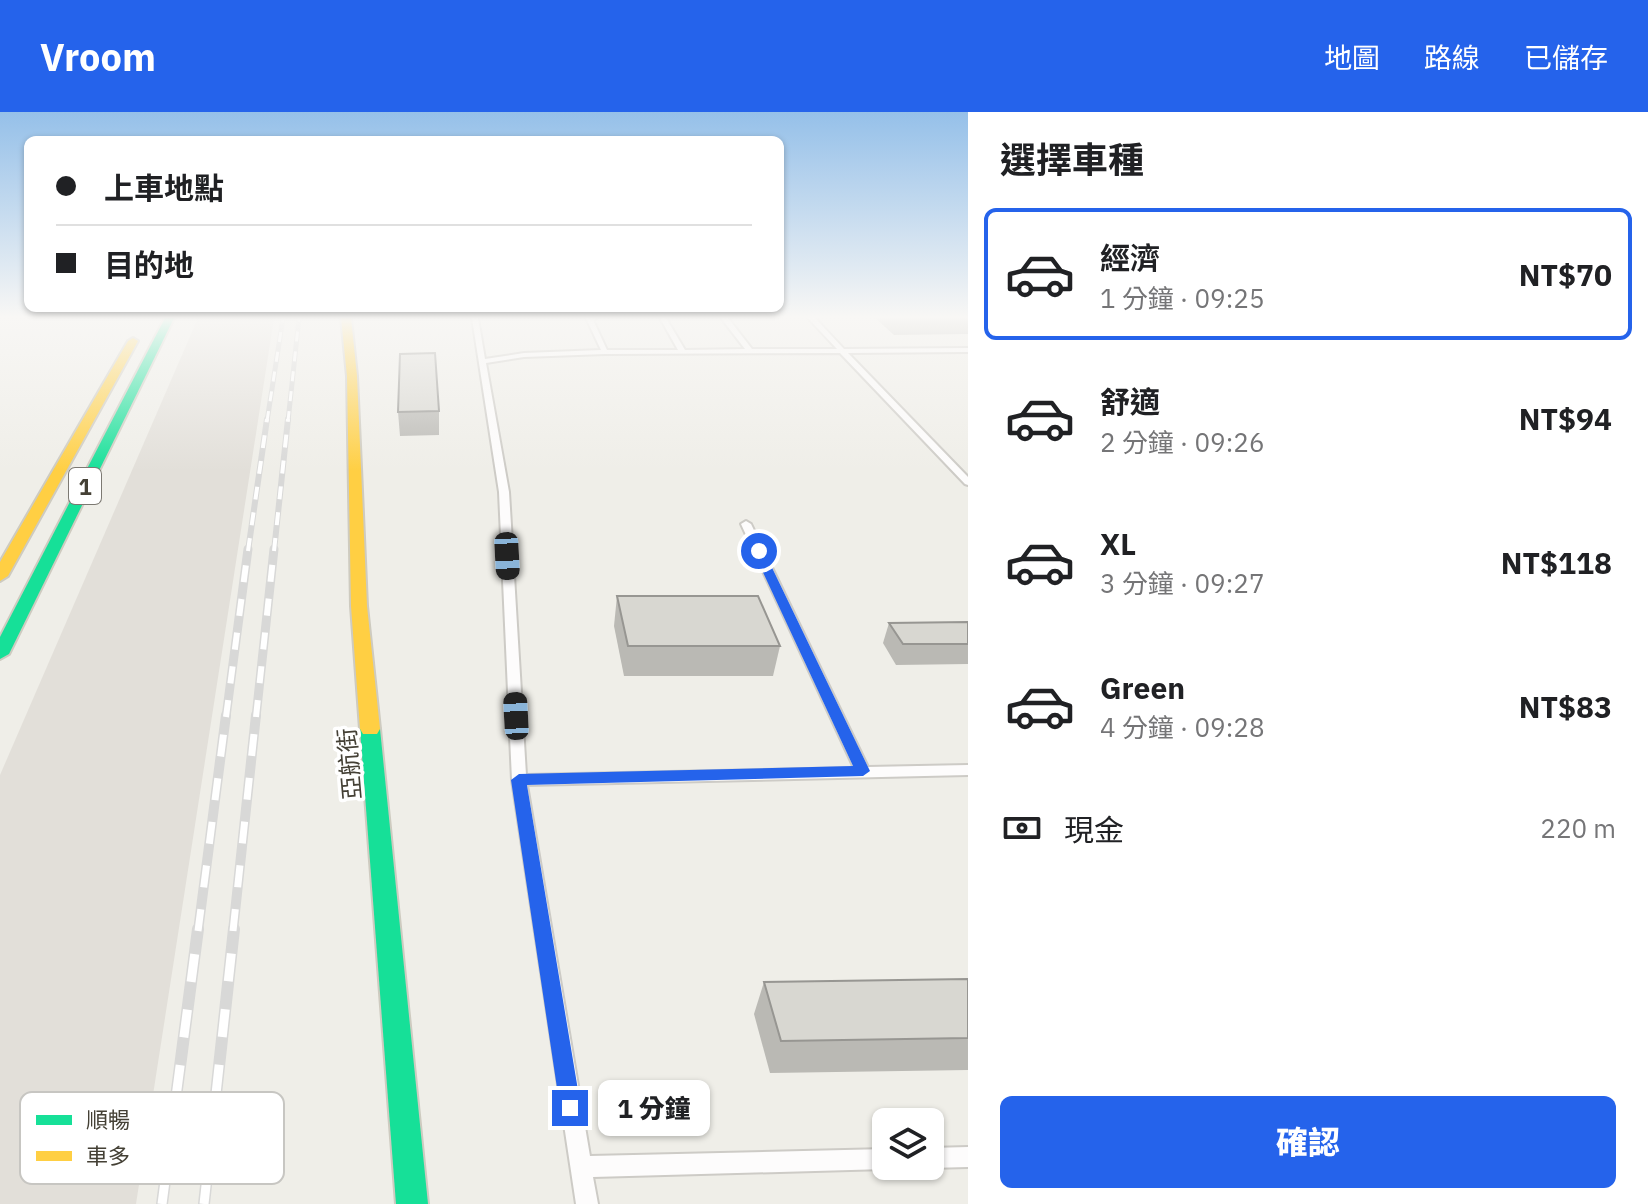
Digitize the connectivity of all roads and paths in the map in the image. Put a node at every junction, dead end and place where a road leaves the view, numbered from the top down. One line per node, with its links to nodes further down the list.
1 (117, 369): 8 (main road, 1)
2 (144, 369): 9 (main road, 1)
3 (351, 369): 17 (main road, 亞航街)
4 (482, 369): 12 (lane)
5 (859, 369): 6 (lane)
6 (968, 482)
7 (746, 524): 11 (lane)
8 (0, 576)
9 (0, 654)
10 (968, 770): 11 (lane)
11 (863, 771): 12 (lane)
12 (519, 780): 16 (lane)
13 (968, 1157): 14 (lane)
14 (944, 1158)
15 (872, 1159): 16 (lane)
16 (580, 1167): 18 (lane)
17 (412, 1204)
18 (587, 1204)

